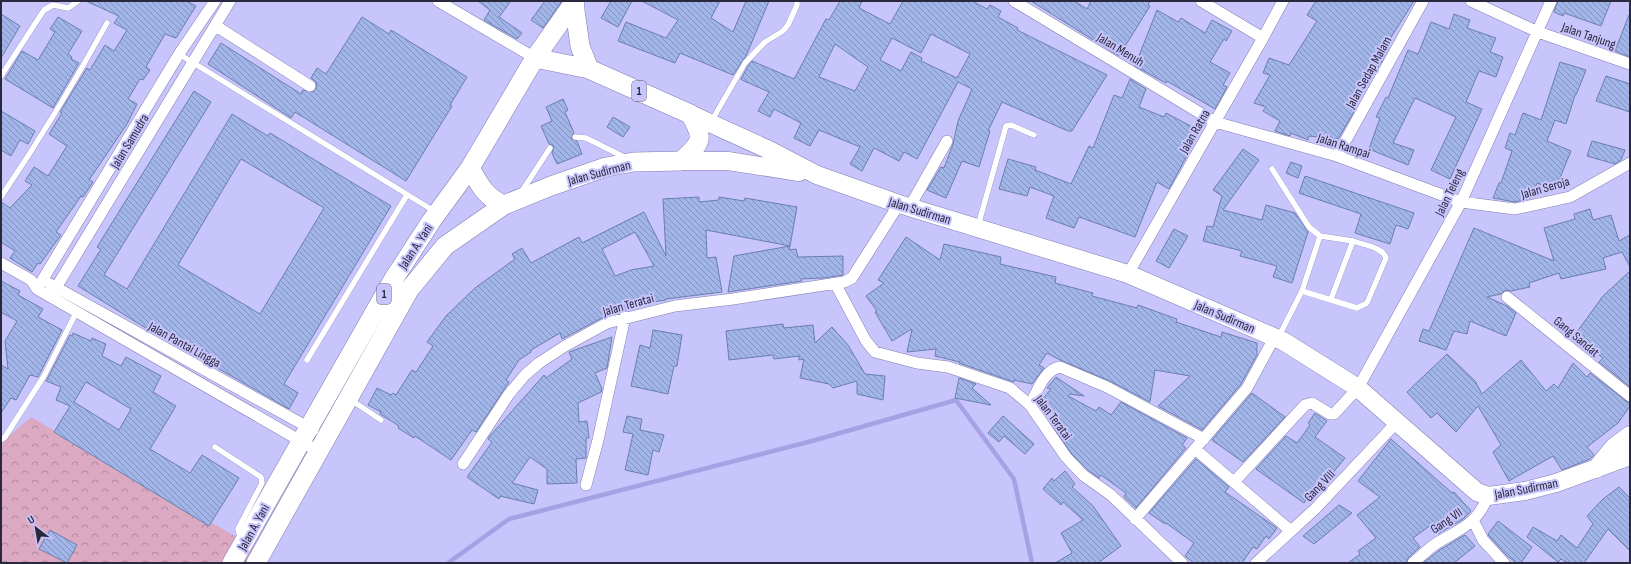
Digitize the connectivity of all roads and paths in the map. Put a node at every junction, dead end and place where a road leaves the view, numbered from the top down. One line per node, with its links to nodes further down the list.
1 (78, 1): 22 (lane)
2 (215, 1): 17 (street, Jalan Samudra)
3 (230, 1): 14 (street, Jalan Samudra)
4 (438, 1): 18 (street)
5 (797, 1): 26 (lane)
6 (1014, 1): 25 (street, Jalan Menuh)
7 (1201, 1): 16 (street)
8 (1283, 1): 16 (street, Jalan Ratna)
9 (1423, 1): 31 (street, Jalan Sedap Malam)
10 (1471, 1): 15 (street)
11 (1552, 1): 15 (street, Jalan Teleng)
12 (574, 2): 18 (highway, Jalan A. Yani / 1); 21 (highway)
13 (107, 23): 39 (lane)
14 (216, 26): 19 (street, Jalan Samudra); 23 (street)
15 (1538, 32): 20 (street, Jalan Tanjung); 41 (street, Jalan Teleng)
16 (1263, 38): 25 (street, Jalan Ratna)
17 (179, 54): 19 (lane); 49 (street, Jalan Samudra)
18 (535, 58): 21 (highway, Jalan Sudirman); 35 (highway, Jalan A. Yani / 1)
19 (193, 63): 38 (lane); 52 (street, Jalan Samudra)
20 (1630, 64)
21 (589, 69): 24 (highway, Jalan Sudirman / 1)
22 (1, 76)
23 (310, 86)
24 (690, 114): 26 (main road, Jalan Sudirman); 32 (highway)
25 (1215, 122): 31 (street, Jalan Rampai); 48 (street, Jalan Ratna)
26 (710, 124): 37 (main road, Jalan Sudirman)
27 (1034, 135): 44 (lane)
28 (575, 137): 33 (lane)
29 (947, 141): 42 (street, Jalan Teratai)
30 (550, 148): 40 (lane)
31 (1337, 156): 41 (street, Jalan Rampai)
32 (681, 161): 33 (highway, Jalan Sudirman / 1); 37 (main road, Jalan Sudirman)
33 (634, 162): 40 (highway, Jalan Sudirman / 1)
34 (1630, 163): 41 (street, Jalan Seroja)
35 (470, 168): 40 (highway); 43 (highway, Jalan A. Yani / 1)
36 (1272, 169): 45 (lane)
37 (817, 175): 42 (main road, Jalan Sudirman)
38 (407, 195): 43 (lane); 58 (lane)
39 (1, 198)
40 (510, 202): 61 (highway, Jalan A. Yani / 1)
41 (1461, 202): 59 (street, Jalan Teleng)
42 (904, 206): 44 (main road, Jalan Sudirman); 50 (street, Jalan Teratai)
43 (437, 212): 65 (highway, Jalan A. Yani / 1)
44 (978, 228): 48 (main road, Jalan Sudirman)
45 (1320, 236): 46 (lane); 51 (lane)
46 (1353, 241): 54 (lane); 54 (lane)
47 (1, 263): 49 (street, Jalan Pantai Lingga)
48 (1128, 274): 57 (main road, Jalan Sudirman)
49 (37, 283): 52 (street, Jalan Pantai Lingga)
50 (836, 285): 56 (street, Jalan Teratai); 62 (street, Jalan Teratai)
51 (1302, 291): 54 (lane); 57 (lane)
52 (54, 292): 55 (street, Jalan Pantai Lingga)
53 (1507, 298): 60 (street, Gang Sandat)
54 (1330, 299)
55 (80, 307): 65 (street, Jalan Pantai Lingga); 68 (lane)
56 (625, 317): 73 (street, Jalan Teratai); 76 (street)
57 (1276, 338): 59 (main road, Jalan Sudirman); 67 (street)
58 (307, 360)
59 (1358, 388): 64 (main road, Jalan Sudirman); 75 (street, Jalan Teleng)
60 (1630, 396)
61 (348, 398): 63 (lane); 69 (highway, Jalan A. Yani / 1)
62 (1030, 405): 67 (street); 78 (street, Jalan Teratai)
63 (382, 420)
64 (1397, 422): 77 (main road, Jalan Sudirman); 80 (street, Gang VIII)
65 (304, 434): 69 (street, Jalan Pantai Lingga); 81 (highway, Jalan A. Yani / 1)
66 (1630, 435): 74 (main road)
67 (1204, 438): 71 (street)
68 (1, 440)
69 (322, 444): 83 (highway, Jalan A. Yani / 1)
70 (215, 447): 81 (lane)
71 (1195, 449): 75 (street); 78 (street)
72 (1630, 456): 74 (main road, Jalan Sudirman)
73 (464, 464)
74 (1596, 470): 77 (main road, Jalan Sudirman)
75 (1234, 482): 80 (street)
76 (586, 485)
77 (1488, 496): 79 (street, Gang VII)
78 (1135, 519): 84 (street, Jalan Teratai)
79 (1473, 520): 86 (street, Gang VII); 87 (street)
80 (1291, 531): 85 (street, Gang VIII)
81 (246, 539): 82 (highway, Jalan A. Yani / 1)
82 (232, 563)
83 (256, 563)
84 (1182, 563)
85 (1256, 563)
86 (1414, 563)
87 (1504, 563)

